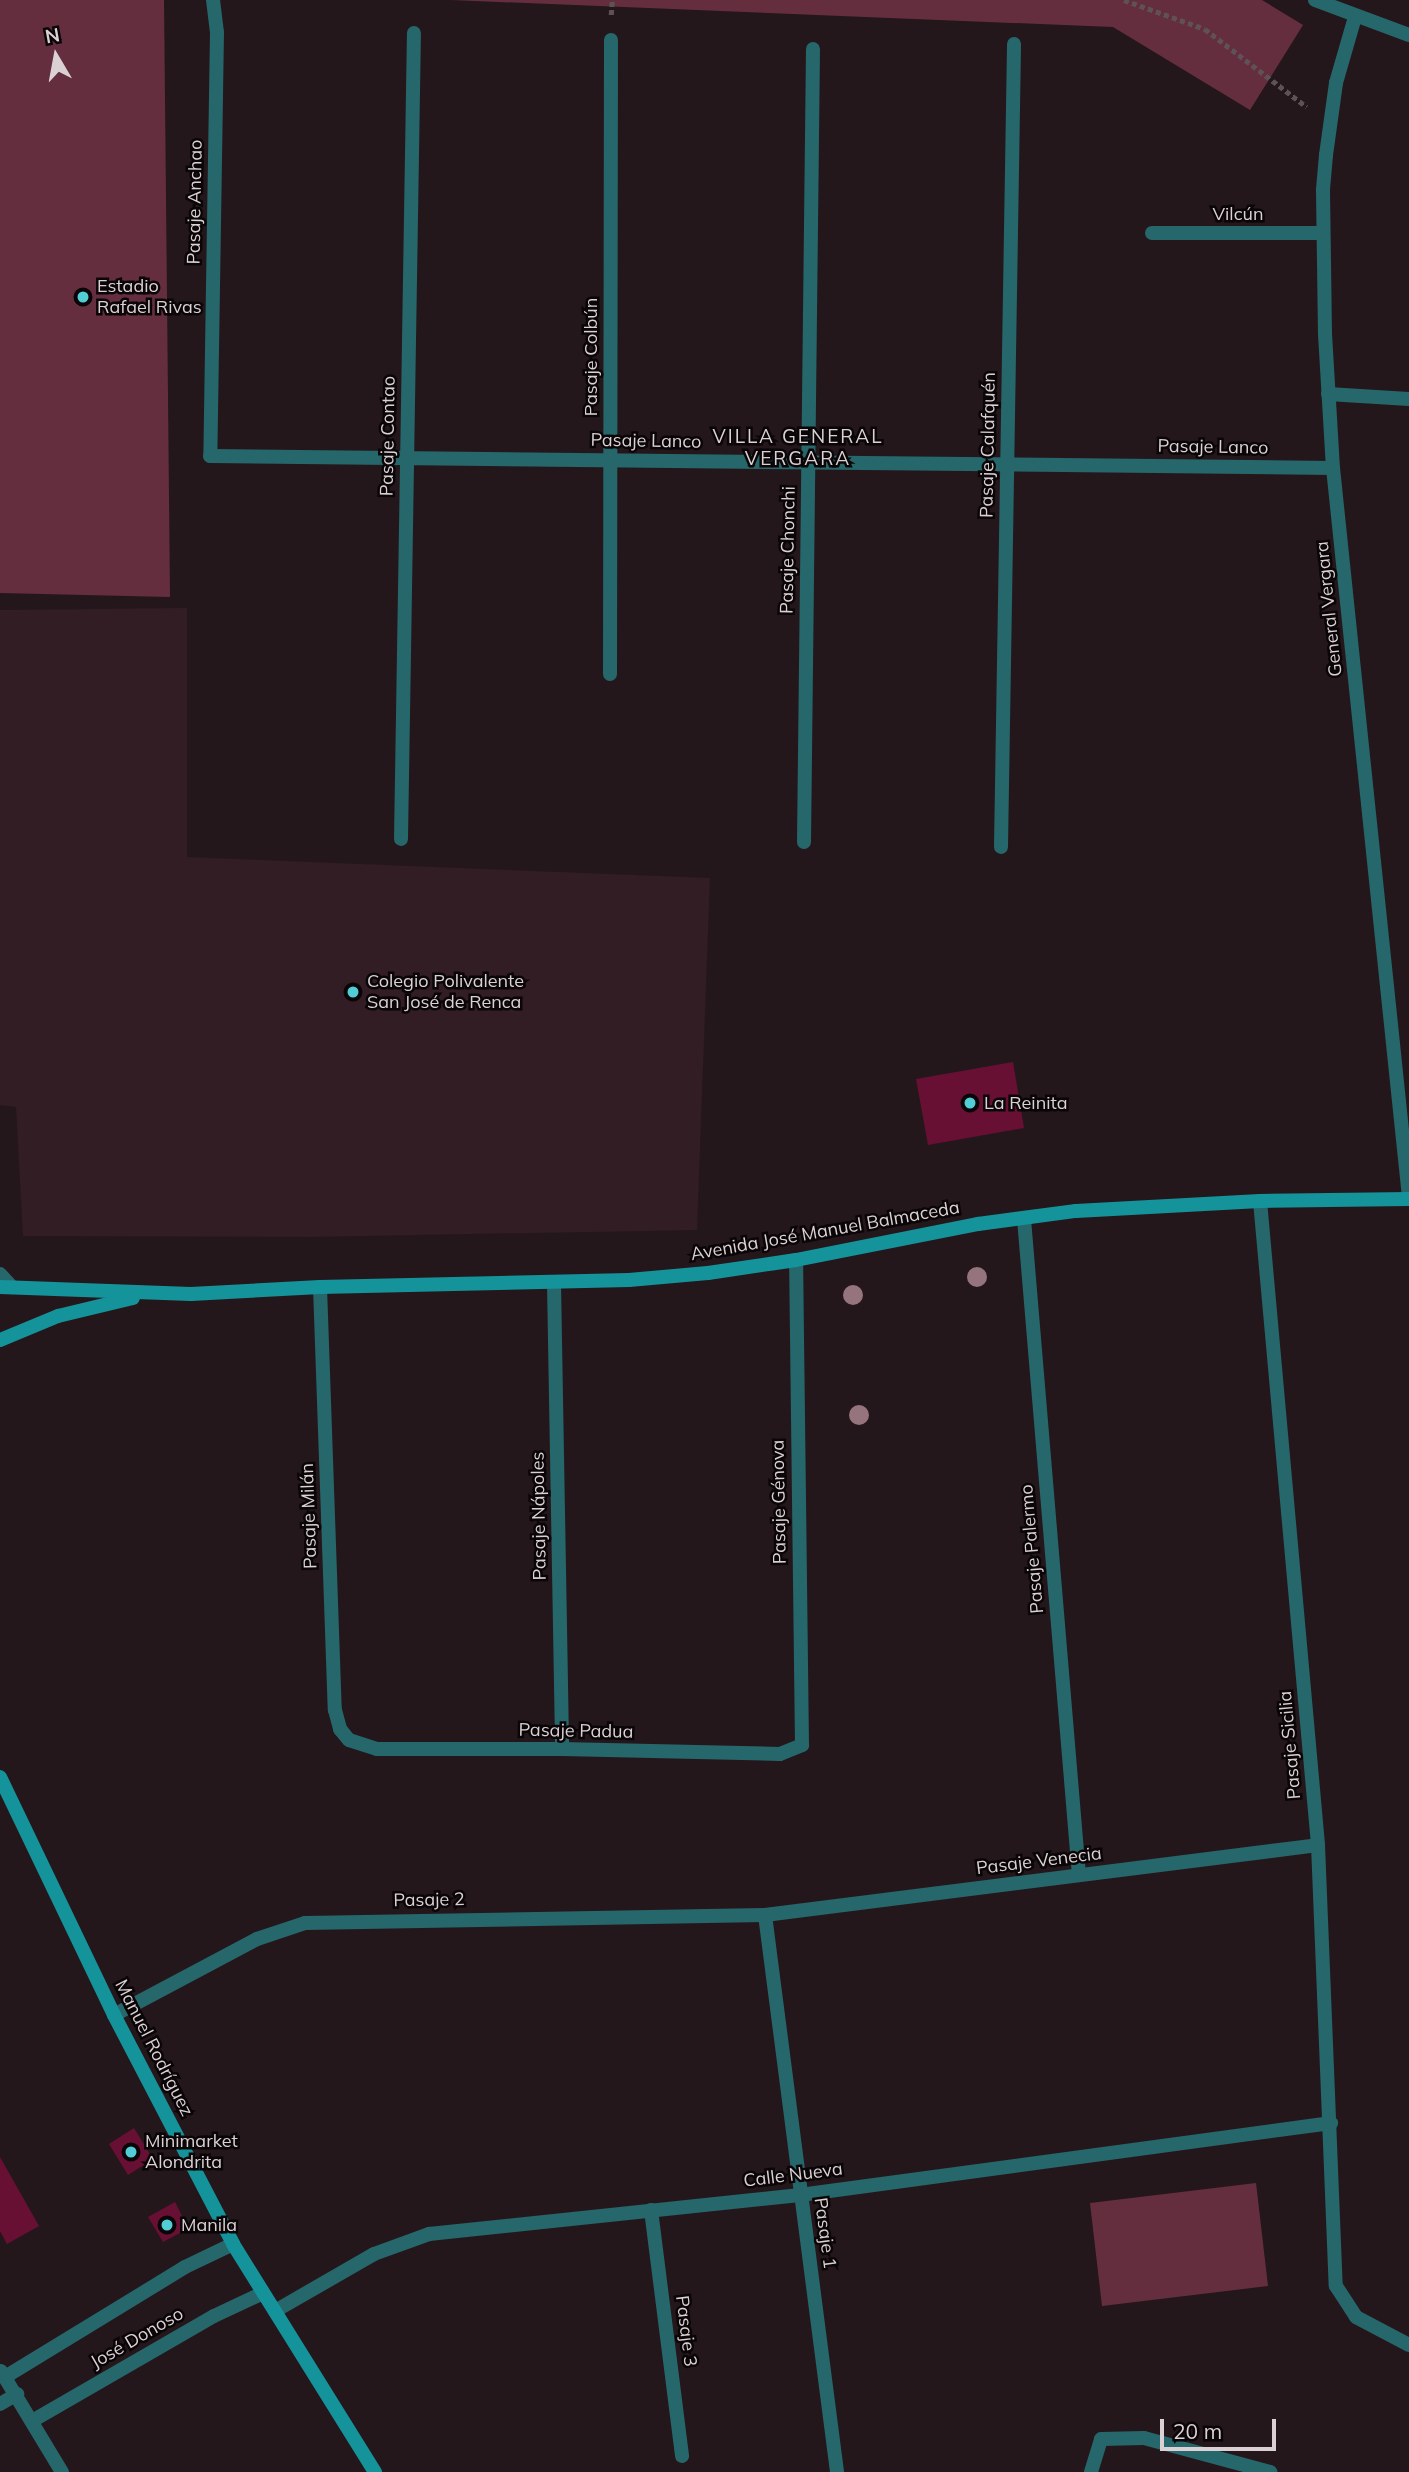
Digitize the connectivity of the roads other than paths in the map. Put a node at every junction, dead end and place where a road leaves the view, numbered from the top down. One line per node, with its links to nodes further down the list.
1 (213, 0): 13 (street, Pasaje Anchao)
2 (1315, 0): 3 (street)
3 (1355, 17): 5 (street); 10 (street, General Vergara)
4 (414, 33): 14 (street, Pasaje Contao)
5 (1409, 35)
6 (611, 40): 15 (street, Pasaje Colbún)
7 (1014, 44): 17 (street, Pasaje Calafquén)
8 (813, 49): 16 (street, Pasaje Chonchi)
9 (1152, 233): 10 (street, Vilcún)
10 (1323, 233): 11 (street, General Vergara)
11 (1328, 394): 12 (street); 18 (street, General Vergara)
12 (1409, 399)
13 (210, 456): 14 (street, Pasaje Lanco)
14 (407, 458): 15 (street, Pasaje Lanco); 20 (street, Pasaje Contao)
15 (610, 460): 16 (street, Pasaje Lanco); 19 (street, Pasaje Colbún)
16 (809, 462): 17 (street, Pasaje Lanco); 21 (street, Pasaje Chonchi)
17 (1007, 464): 18 (street, Pasaje Lanco); 22 (street, Pasaje Calafquén)
18 (1334, 468): 23 (street, General Vergara)
19 (610, 674)
20 (401, 839)
21 (804, 842)
22 (1001, 847)
23 (1409, 1198): 24 (main road, Avenida José Manuel Balmaceda)
24 (1260, 1201): 25 (main road, Avenida José Manuel Balmaceda); 37 (street, Pasaje Sicilia)
25 (1024, 1219): 26 (main road, Avenida José Manuel Balmaceda); 38 (street, Pasaje Palermo)
26 (796, 1260): 28 (main road, Avenida José Manuel Balmaceda); 34 (street, Pasaje Génova)
27 (0, 1274): 29 (street)
28 (554, 1283): 30 (main road, Avenida José Manuel Balmaceda); 35 (street, Pasaje Nápoles)
29 (6, 1287): 31 (main road, Avenida José Manuel Balmaceda)
30 (320, 1287): 31 (main road, Avenida José Manuel Balmaceda); 33 (street, Pasaje Milán)
31 (162, 1293): 32 (main road, Avenida José Manuel Balmaceda)
32 (0, 1340)
33 (349, 1740): 35 (street, Pasaje Padua)
34 (802, 1745): 35 (street, Pasaje Padua)
35 (562, 1749)
36 (0, 1777): 40 (main road, Manuel Rodríguez)
37 (1318, 1845): 38 (street, Pasaje Venecia); 41 (street, Pasaje Sicilia)
38 (1079, 1875): 39 (street, Pasaje Venecia)
39 (765, 1915): 40 (street, Pasaje 2); 42 (street, Pasaje 1)
40 (114, 2015): 44 (main road, Manuel Rodríguez)
41 (1331, 2123): 42 (street, Calle Nueva); 47 (street, Pasaje Sicilia)
42 (800, 2195): 43 (street, Calle Nueva); 55 (street, Pasaje 1)
43 (651, 2210): 46 (street, Calle Nueva); 52 (street, Pasaje 3)
44 (233, 2244): 45 (main road, Manuel Rodríguez); 48 (street, José Donoso)
45 (263, 2293): 46 (main road, Manuel Rodríguez); 51 (street, José Donoso)
46 (275, 2311): 54 (main road, Manuel Rodríguez)
47 (1409, 2345)
48 (2, 2373): 49 (street)
49 (17, 2394): 50 (street); 51 (street)
50 (0, 2404)
51 (32, 2421): 53 (street)
52 (682, 2456)
53 (62, 2472)
54 (376, 2472)
55 (837, 2472)
56 (1091, 2472): 57 (street)
57 (1270, 2472)

